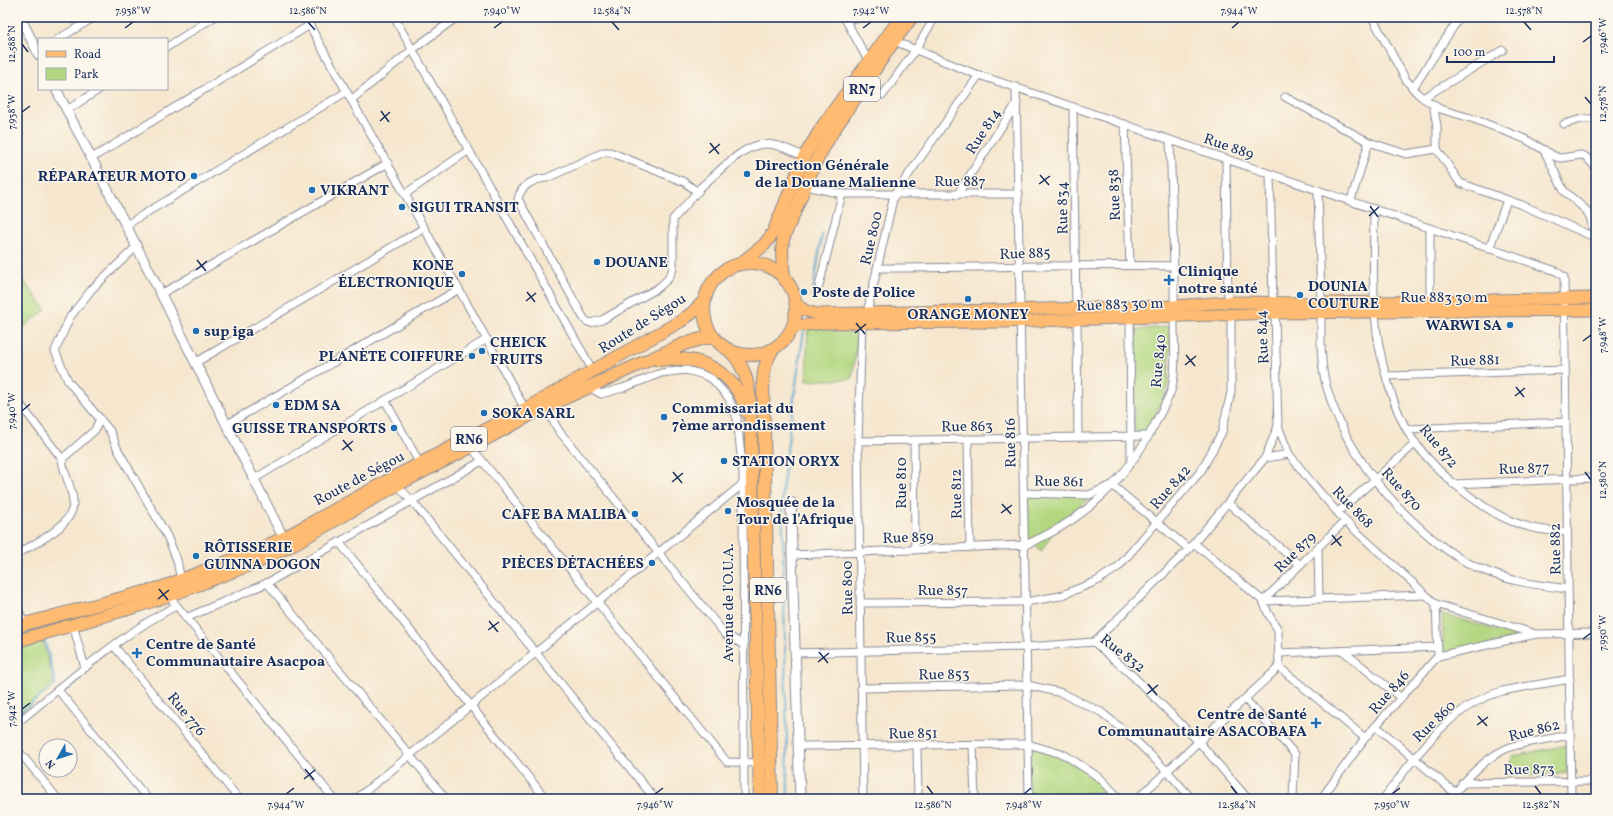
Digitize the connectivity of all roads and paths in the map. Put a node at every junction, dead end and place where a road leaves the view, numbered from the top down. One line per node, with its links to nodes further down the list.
1 (20, 17): 21 (street)
2 (95, 17): 15 (street)
3 (214, 17): 17 (street)
4 (305, 17): 14 (street)
5 (394, 17): 19 (street)
6 (457, 17): 19 (street)
7 (874, 17): 13 (street)
8 (901, 17): 22 (highway, RN7)
9 (912, 17): 16 (highway, RN7)
10 (935, 17): 18 (street)
11 (1372, 17): 25 (street)
12 (1460, 17): 25 (street)
13 (844, 18): 22 (street)
14 (310, 25): 28 (street); 46 (street)
15 (60, 38)
16 (894, 40): 18 (street, Rue 889); 49 (highway, RN7)
17 (168, 46)
18 (916, 49): 23 (street, Rue 889); 29 (street)
19 (412, 50): 32 (street); 43 (street)
20 (1503, 50): 31 (street)
21 (38, 52)
22 (869, 62): 45 (highway, RN7)
23 (979, 75): 24 (street, Rue 889); 58 (street, Rue 800)
24 (1016, 87): 33 (street, Rue 816); 35 (street, Rue 889)
25 (1413, 88): 31 (street)
26 (57, 90): 36 (street)
27 (98, 90): 36 (street)
28 (346, 92): 32 (street); 63 (street)
29 (883, 95)
30 (1285, 97): 41 (street)
31 (1423, 98): 34 (street)
32 (351, 100): 48 (street)
33 (1017, 102): 57 (street, Rue 816); 59 (street, Rue 814)
34 (1433, 104): 42 (street); 44 (street)
35 (1073, 107): 38 (street, Rue 889); 71 (street, Rue 834)
36 (67, 110): 46 (street)
37 (1596, 119): 39 (street)
38 (1125, 124): 40 (street, Rue 889); 72 (street, Rue 838)
39 (1564, 124)
40 (1170, 140): 47 (street, Rue 889); 74 (street, Rue 840)
41 (1369, 142): 42 (street); 60 (street)
42 (1437, 149): 61 (street)
43 (469, 150): 55 (street); 111 (street)
44 (1544, 150): 50 (street); 66 (street)
45 (804, 157): 49 (street); 54 (street); 70 (highway, RN7)
46 (92, 158): 63 (street)
47 (1226, 159): 51 (street, Rue 889); 84 (street)
48 (388, 163): 55 (street); 80 (street)
49 (815, 163): 52 (highway, RN7)
50 (1596, 168)
51 (1270, 174): 53 (street, Rue 889); 89 (street, Rue 844)
52 (806, 186): 56 (street, Rue 887); 77 (highway, RN7)
53 (1318, 190): 60 (street, Rue 889); 90 (street, Rue 870)
54 (698, 192): 54 (street)
55 (405, 194): 64 (street)
56 (842, 194): 58 (street, Rue 887); 78 (street)
57 (1019, 194): 59 (street, Rue 887); 73 (street, Rue 816)
58 (894, 195): 59 (street, Rue 887); 75 (street, Rue 800)
59 (957, 195)
60 (1351, 200): 62 (street, Rue 889)
61 (1507, 200): 67 (street); 69 (street)
62 (1374, 209): 65 (street, Rue 889); 87 (street, Rue 872)
63 (126, 225): 68 (street)
64 (424, 228): 79 (street); 108 (street)
65 (1430, 228): 69 (street, Rue 889); 85 (street)
66 (1596, 234)
67 (1596, 238)
68 (136, 246): 80 (street); 118 (street)
69 (1489, 249): 76 (street, Rue 889)
70 (741, 264): 77 (highway); 83 (highway)
71 (1076, 265): 72 (street, Rue 885); 73 (street, Rue 885); 88 (street, Rue 834)
72 (1130, 265): 74 (street, Rue 885)
73 (1020, 266): 75 (street, Rue 885); 92 (street, Rue 816)
74 (1174, 266): 94 (street, Rue 840)
75 (877, 268): 96 (street, Rue 800)
76 (1556, 271): 82 (street, Rue 882)
77 (785, 280): 86 (highway)
78 (819, 286)
79 (459, 290): 105 (street); 120 (street)
80 (161, 294): 108 (street)
81 (1596, 298): 82 (main road)
82 (1564, 300): 85 (main road); 95 (street, Rue 882)
83 (704, 301): 104 (highway, Route de Ségou); 111 (highway, Route de Ségou / RN6)
84 (1228, 302): 89 (main road); 94 (main road)
85 (1430, 302): 87 (main road)
86 (796, 304): 96 (main road); 103 (highway)
87 (1374, 307): 90 (main road, Rue 883 30 m); 95 (main road, Rue 883 30 m); 112 (street, Rue 872)
88 (1076, 308): 92 (main road); 94 (main road)
89 (1274, 308): 90 (main road, Rue 883 30 m); 97 (main road, Rue 883 30 m); 121 (street, Rue 844)
90 (1321, 308): 143 (street, Rue 870)
91 (1003, 310): 92 (main road); 96 (main road); 100 (street)
92 (1021, 310): 101 (street, Rue 816)
93 (1596, 310): 95 (main road, Rue 883 30 m)
94 (1174, 311): 97 (main road, Rue 883 30 m); 98 (main road, Rue 883 30 m); 125 (street, Rue 840)
95 (1564, 311): 110 (street, Rue 882)
96 (867, 313)
97 (1231, 315): 155 (street, Rue 842)
98 (1130, 318): 99 (main road, Rue 883 30 m); 124 (street)
99 (1077, 320): 101 (main road, Rue 883 30 m); 126 (street)
100 (1003, 322): 101 (main road, Rue 883 30 m); 102 (main road, Rue 883 30 m)
101 (1021, 322): 127 (street, Rue 816)
102 (862, 324): 103 (main road, Rue 883 30 m); 130 (street, Rue 800)
103 (790, 331): 106 (highway)
104 (714, 338): 107 (highway); 109 (highway, Route de Ségou / RN6)
105 (487, 339): 115 (street); 117 (street)
106 (773, 349): 107 (highway); 240 (highway, RN6)
107 (730, 351): 123 (highway, Avenue de l'O.U.A. / RN6)
108 (195, 363): 120 (street)
109 (634, 366): 113 (highway, Route de Ségou / RN6); 123 (highway, RN6)
110 (1565, 370): 112 (street, Rue 881); 119 (street, Rue 882)
111 (593, 371): 117 (highway, Route de Ségou / RN6)
112 (1387, 376): 122 (street, Rue 872)
113 (589, 387): 116 (highway, Route de Ségou / RN6); 139 (street, Avenue de l'O.U.A.)
114 (17, 400): 135 (street)
115 (385, 400): 138 (street); 141 (street)
116 (545, 407): 132 (highway, Route de Ségou / RN6); 164 (street)
117 (525, 409): 138 (highway, Route de Ségou / RN6)
118 (100, 418): 135 (street); 169 (street)
119 (1566, 422): 122 (street); 142 (street, Rue 882)
120 (226, 425): 141 (street)
121 (1278, 426): 133 (street, Rue 868); 134 (street)
122 (1408, 429): 131 (street, Rue 872)
123 (752, 431): 148 (highway, Avenue de l'O.U.A. / RN6)
124 (1131, 436): 125 (street, Rue 863); 126 (street, Rue 863); 137 (street)
125 (1148, 436): 137 (street, Rue 840)
126 (1078, 437): 127 (street, Rue 863)
127 (1023, 438): 128 (street, Rue 863); 149 (street, Rue 816)
128 (968, 439): 129 (street, Rue 863); 161 (street, Rue 812)
129 (914, 440): 130 (street, Rue 863); 163 (street, Rue 810)
130 (858, 441): 165 (street, Rue 800)
131 (1416, 443): 143 (street); 145 (street, Rue 872)
132 (471, 447): 136 (street); 146 (highway, Route de Ségou / RN6)
133 (1289, 454): 134 (street); 153 (street, Rue 868)
134 (1265, 458): 152 (street)
135 (62, 459): 166 (street)
136 (482, 461): 150 (street); 176 (street)
137 (1131, 463): 147 (street, Rue 840)
138 (420, 464): 157 (highway, Route de Ségou / RN6)
139 (744, 474): 144 (street, Avenue de l'O.U.A.); 148 (street)
140 (1596, 478): 142 (street, Rue 877)
141 (254, 479): 157 (street)
142 (1566, 479): 145 (street, Rue 877); 156 (street, Rue 882)
143 (1374, 480): 153 (street); 171 (street, Rue 870)
144 (744, 483): 164 (street); 190 (street, Avenue de l'O.U.A.)
145 (1453, 484): 156 (street, Rue 872)
146 (397, 485): 150 (street); 157 (highway, Route de Ségou / RN6)
147 (1112, 485): 149 (street, Rue 861); 155 (street); 159 (street, Rue 840)
148 (753, 491): 223 (highway, Avenue de l'O.U.A. / RN6)
149 (1024, 493): 159 (street, Rue 816)
150 (412, 501): 158 (street); 196 (street)
151 (791, 502): 167 (street)
152 (1228, 503): 160 (street); 168 (street)
153 (1338, 512): 154 (street, Rue 868)
154 (1345, 521): 162 (street, Rue 879); 172 (street, Rue 868)
155 (1157, 522): 160 (street); 177 (street, Rue 842)
156 (1567, 532): 171 (street, Rue 882)
157 (286, 542): 169 (highway, Route de Ségou / RN6); 173 (highway, Route de Ségou / RN6)
158 (339, 542): 170 (street); 208 (street)
159 (1025, 545): 161 (street, Rue 859); 177 (street, Rue 816)
160 (1192, 546): 175 (street); 189 (street)
161 (970, 547): 163 (street, Rue 859)
162 (1318, 548): 168 (street, Rue 879); 174 (street)
163 (915, 550): 165 (street, Rue 859)
164 (658, 552): 176 (street); 190 (street)
165 (860, 552): 167 (street, Rue 859); 178 (street, Rue 800)
166 (17, 554)
167 (792, 555): 197 (street)
168 (1300, 565): 175 (street, Rue 879)
169 (181, 581): 183 (highway, Route de Ségou / RN6)
170 (267, 583): 182 (street); 220 (street)
171 (1568, 589): 187 (street, Rue 882)
172 (1425, 595): 174 (street); 179 (street)
173 (168, 596): 180 (street); 184 (highway, Route de Ségou / RN6)
174 (1319, 599): 175 (street)
175 (1263, 601): 198 (street)
176 (597, 602): 196 (street); 222 (street)
177 (1026, 602): 178 (street, Rue 857); 192 (street, Rue 816)
178 (860, 603): 194 (street, Rue 800)
179 (1436, 604): 186 (street); 193 (street)
180 (176, 606): 182 (street); 191 (street)
181 (17, 607): 183 (street)
182 (186, 618): 233 (street)
183 (21, 625)
184 (73, 625): 188 (highway, Route de Ségou / RN6); 201 (street)
185 (1596, 633): 187 (street)
186 (1536, 634): 187 (street); 199 (street)
187 (1569, 634): 202 (street, Rue 882)
188 (17, 642)
189 (1094, 642): 192 (street, Rue 832); 213 (street, Rue 832)
190 (744, 645): 222 (street, Avenue de l'O.U.A.)
191 (114, 646): 201 (street); 232 (street, Rue 776)
192 (1027, 647): 194 (street, Rue 855); 203 (street, Rue 816)
193 (1438, 647): 195 (street); 199 (street)
194 (861, 651): 197 (street, Rue 855); 204 (street, Rue 800)
195 (1343, 651): 198 (street); 207 (street)
196 (535, 652): 208 (street); 237 (street)
197 (795, 653): 216 (street)
198 (1279, 653): 200 (street)
199 (1438, 656): 207 (street, Rue 846)
200 (1279, 667): 206 (street); 212 (street)
201 (85, 668): 205 (street)
202 (1570, 680): 211 (street, Rue 882); 221 (street, Rue 860)
203 (1027, 685): 204 (street, Rue 853); 214 (street, Rue 816); 224 (street, Rue 853)
204 (861, 688): 217 (street, Rue 800)
205 (58, 690): 209 (street); 231 (street)
206 (1246, 698): 213 (street); 249 (street)
207 (1401, 698): 210 (street, Rue 846)
208 (470, 706): 220 (street); 236 (street)
209 (17, 723)
210 (1376, 726): 212 (street, Rue 846); 221 (street)
211 (1570, 735): 226 (street, Rue 882); 227 (street, Rue 862)
212 (1365, 738): 250 (street, Rue 846)
213 (1199, 742): 224 (street); 248 (street, Rue 832)
214 (1028, 744): 215 (street, Rue 851); 229 (street, Rue 851); 245 (street, Rue 816)
215 (974, 745): 218 (street, Rue 851); 244 (street)
216 (799, 746): 217 (street, Rue 851); 241 (street)
217 (862, 746): 218 (street, Rue 851); 242 (street, Rue 800)
218 (917, 746): 243 (street)
219 (17, 749): 230 (street)
220 (410, 754): 234 (street); 235 (street)
221 (1414, 758): 228 (street); 251 (street, Rue 860)
222 (744, 762): 223 (street); 238 (street, Avenue de l'O.U.A.)
223 (760, 763): 239 (highway, Avenue de l'O.U.A. / RN6)
224 (1167, 771): 246 (street); 247 (street, Rue 853)
225 (1596, 781): 226 (street, Rue 873)
226 (1571, 782): 227 (street, Rue 873); 252 (street, Rue 882)
227 (1462, 783): 228 (street, Rue 862)
228 (1453, 796)
229 (1119, 798): 245 (street)
230 (58, 799)
231 (148, 799)
232 (239, 799)
233 (334, 799)
234 (356, 799)
235 (446, 799)
236 (546, 799)
237 (655, 799)
238 (744, 799)
239 (760, 799)
240 (772, 799)
241 (800, 799)
242 (863, 799)
243 (918, 799)
244 (975, 799)
245 (1029, 799)
246 (1137, 799)
247 (1192, 799)
248 (1248, 799)
249 (1293, 799)
250 (1321, 799)
251 (1383, 799)
252 (1571, 799)

